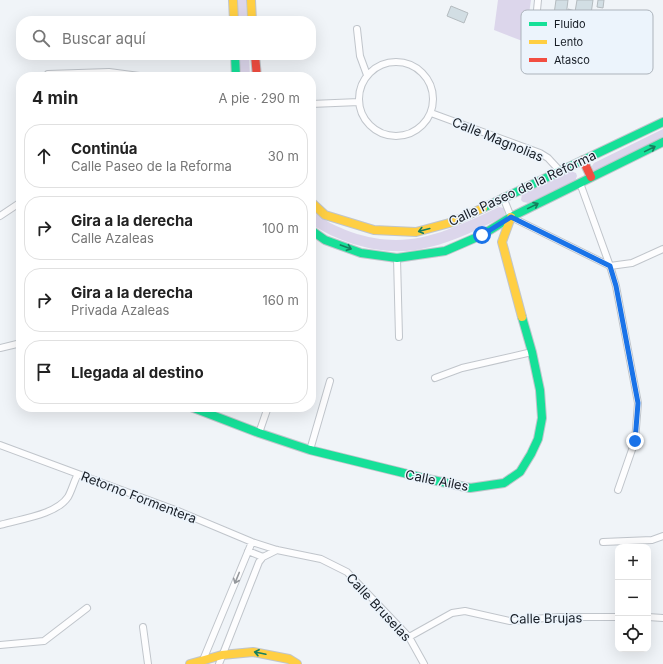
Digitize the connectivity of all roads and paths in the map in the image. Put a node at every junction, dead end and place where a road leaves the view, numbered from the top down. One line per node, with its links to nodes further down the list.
1 (233, 0): 5 (main road)
2 (251, 0): 6 (main road)
3 (538, 0): 4 (street)
4 (537, 10)
5 (234, 16)
6 (252, 16)
7 (357, 29): 12 (street)
8 (235, 60): 10 (main road)
9 (255, 60): 11 (main road)
10 (236, 72)
11 (257, 72)
12 (368, 75): 13 (street); 15 (street)
13 (359, 102): 14 (street); 15 (street)
14 (316, 104)
15 (431, 113): 19 (street, Calle Magnolias)
16 (663, 122): 18 (main road, Calle Paseo de la Reforma)
17 (663, 142): 20 (main road, Calle Paseo de la Reforma, one-way to 17)
18 (583, 160): 19 (main road, Calle Paseo de la Reforma); 20 (main road)
19 (560, 171): 22 (main road, Calle Paseo de la Reforma)
20 (591, 177): 21 (main road, Calle Paseo de la Reforma)
21 (580, 183): 26 (main road, Calle Paseo de la Reforma, one-way to 21); 30 (street)
22 (503, 197): 24 (main road, Calle Paseo de la Reforma, one-way to 24); 26 (street)
23 (16, 205): 25 (street)
24 (316, 207)
25 (0, 216)
26 (511, 217): 29 (main road, Calle Paseo de la Reforma); 30 (street); 34 (main road, Calle Ailes)
27 (316, 234): 29 (main road, Calle Paseo de la Reforma, one-way to 29)
28 (663, 249): 30 (street)
29 (397, 258): 31 (street)
30 (610, 266): 43 (street)
31 (399, 337)
32 (16, 344): 33 (street)
33 (0, 348)
34 (532, 352): 35 (street); 41 (main road, Calle Ailes)
35 (435, 378)
36 (330, 381): 41 (street)
37 (204, 412): 39 (main road, Calle Ailes)
38 (266, 412): 39 (street)
39 (259, 433): 41 (main road, Calle Ailes)
40 (0, 445): 42 (street, Retorno Formentera)
41 (310, 450)
42 (78, 474): 44 (street); 46 (street, Retorno Formentera)
43 (618, 490)
44 (0, 524)
45 (663, 536): 47 (street)
46 (252, 542): 48 (street, Retorno Formentera); 49 (street)
47 (603, 542)
48 (277, 550): 50 (street); 56 (street, Calle Bruselas)
49 (248, 551): 50 (street); 59 (street, one-way to 59)
50 (263, 557): 58 (street)
51 (87, 608): 57 (street)
52 (615, 617): 56 (street, Calle Brujas)
53 (651, 618): 54 (street)
54 (663, 618)
55 (143, 627): 60 (street)
56 (409, 637): 64 (street, Calle Bruselas)
57 (0, 645)
58 (222, 655): 59 (main road); 62 (street); 63 (main road, one-way to 58)
59 (203, 660): 61 (main road)
60 (148, 664)
61 (190, 664)
62 (220, 664)
63 (297, 664)
64 (424, 664)

